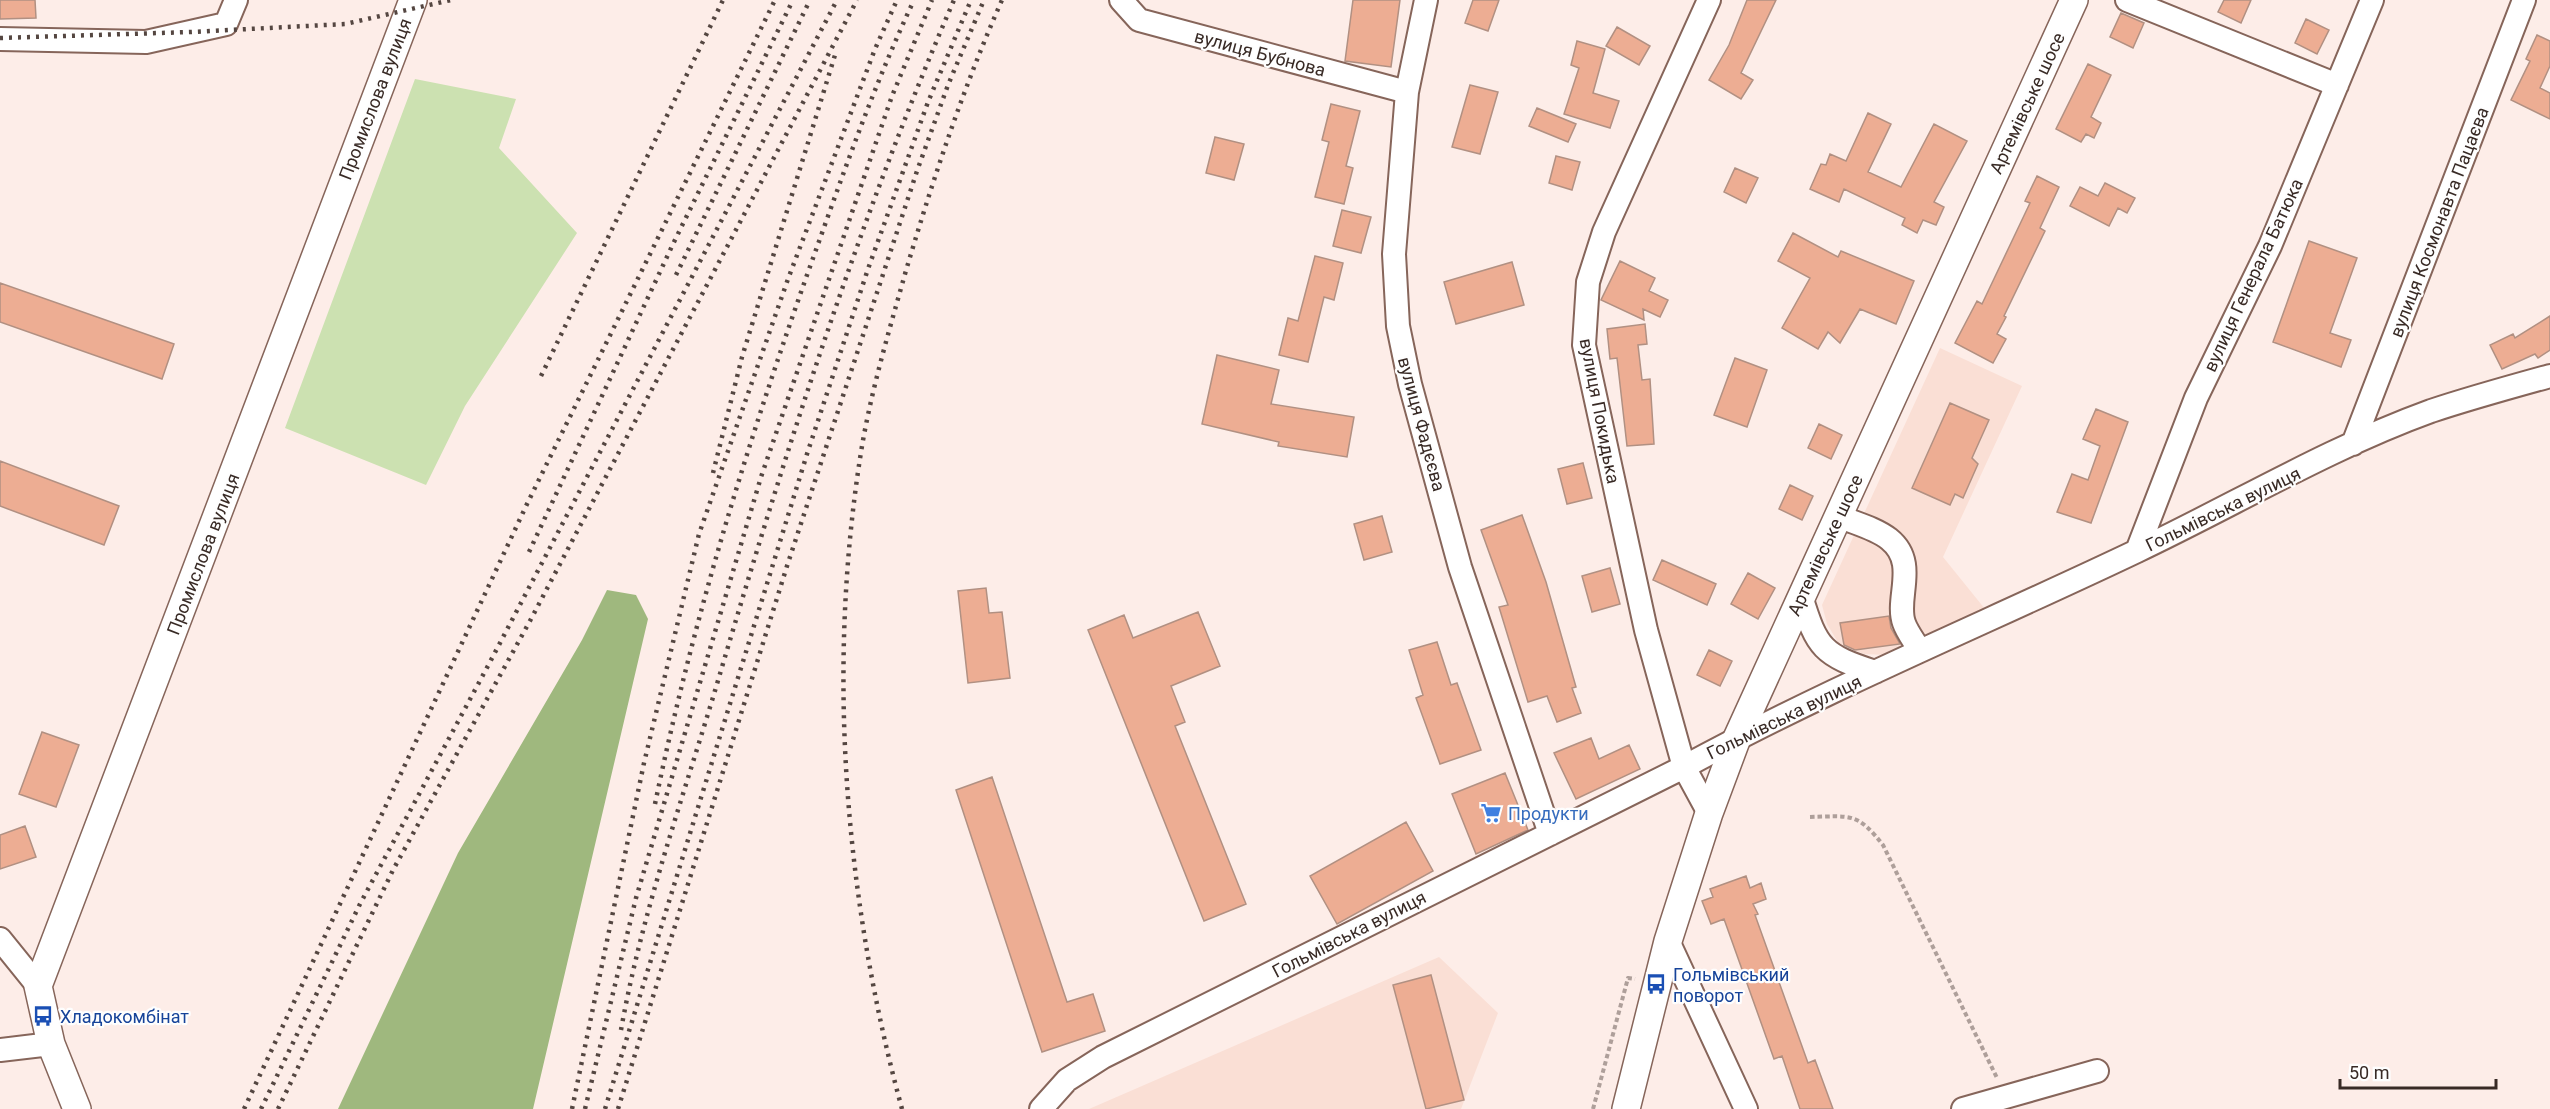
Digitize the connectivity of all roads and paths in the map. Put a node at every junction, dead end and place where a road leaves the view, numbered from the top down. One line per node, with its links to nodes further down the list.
1 (236, 0): 10 (street)
2 (413, 0): 28 (main road, Промислова вулиця)
3 (1122, 0): 12 (street, вулиця Бубнова)
4 (1425, 0): 12 (street, вулиця Фадєєва)
5 (1709, 0): 21 (street, вулиця Покидька)
6 (2074, 0): 15 (main road, Артемівське шосе)
7 (2127, 0): 11 (street)
8 (2372, 0): 11 (street, вулиця Генерала Батюка)
9 (2524, 0): 14 (street, вулиця Космонавта Пацаєва)
10 (0, 39)
11 (2337, 85): 16 (street, вулиця Генерала Батюка)
12 (1407, 92): 24 (street, вулиця Фадєєва)
13 (2550, 376): 14 (street, Гольмівська вулиця)
14 (2353, 444): 16 (street, Гольмівська вулиця)
15 (1838, 516): 17 (main road, Артемівське шосе); 18 (street)
16 (2138, 551): 18 (street, Гольмівська вулиця)
17 (1802, 596): 19 (street); 20 (main road, Артемівське шосе)
18 (1920, 651): 19 (street, Гольмівська вулиця)
19 (1875, 672): 20 (street, Гольмівська вулиця)
20 (1737, 738): 21 (street, Гольмівська вулиця); 22 (main road, Артемівське шосе)
21 (1684, 767): 22 (street, вулиця Покидька); 24 (street, Гольмівська вулиця)
22 (1709, 813): 26 (main road, Артемівське шосе)
23 (1810, 817): 32 (path)
24 (1550, 834): 33 (street, Гольмівська вулиця)
25 (0, 939): 28 (street)
26 (1668, 941): 27 (main road, Артемівське шосе); 37 (street)
27 (1656, 984): 35 (path); 36 (main road, Артемівське шосе)
28 (38, 986): 29 (main road)
29 (51, 1044): 30 (street); 34 (main road)
30 (0, 1050)
31 (2097, 1071): 32 (street)
32 (2006, 1095): 38 (street)
33 (1042, 1108)
34 (77, 1109)
35 (1593, 1109)
36 (1626, 1109)
37 (1746, 1109)
38 (1963, 1109)

